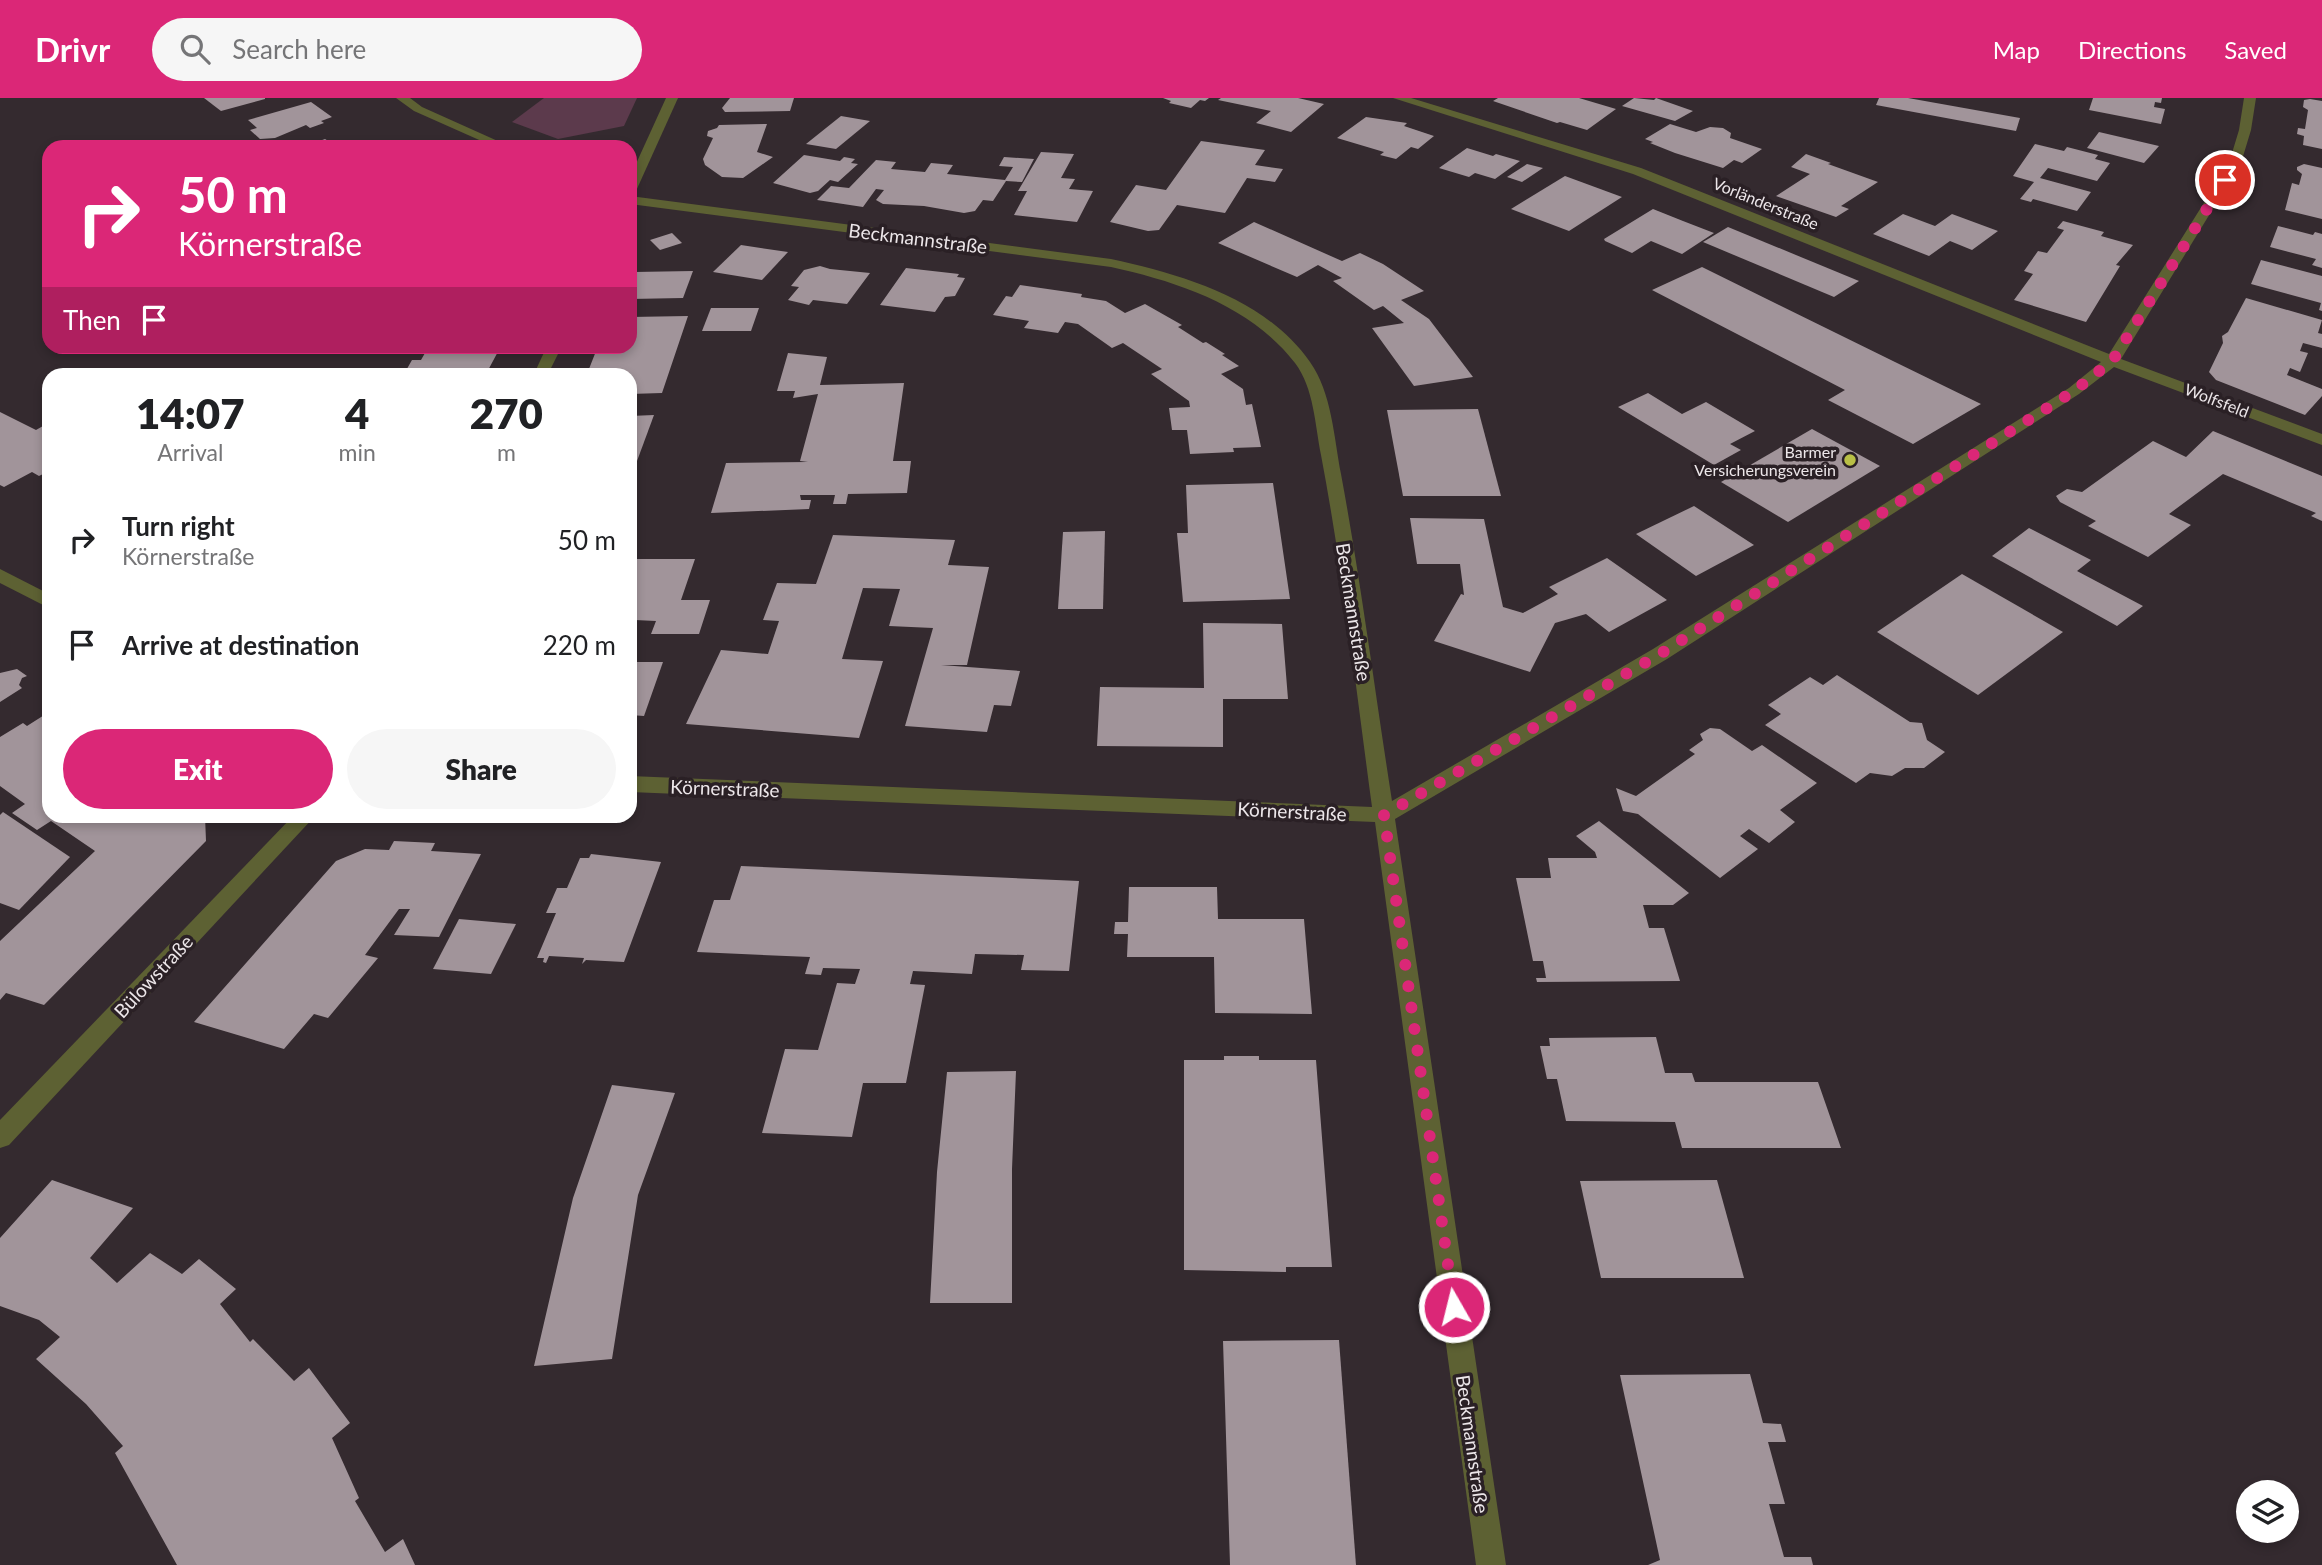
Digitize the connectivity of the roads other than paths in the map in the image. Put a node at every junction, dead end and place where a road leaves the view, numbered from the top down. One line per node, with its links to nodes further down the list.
1 (402, 98): 5 (street)
2 (671, 98): 6 (street)
3 (1399, 98): 8 (street, Vorländerstraße)
4 (2250, 98): 8 (street)
5 (489, 140)
6 (637, 175)
7 (637, 201): 13 (street, Beckmannstraße)
8 (2113, 360): 9 (street, Wolfsfeld); 13 (street)
9 (2322, 440)
10 (0, 575): 11 (street)
11 (42, 598)
12 (637, 784): 13 (street, Körnerstraße)
13 (1384, 815): 16 (street, Beckmannstraße)
14 (298, 823): 15 (street, Bülowstraße)
15 (0, 1138)
16 (1491, 1565)

